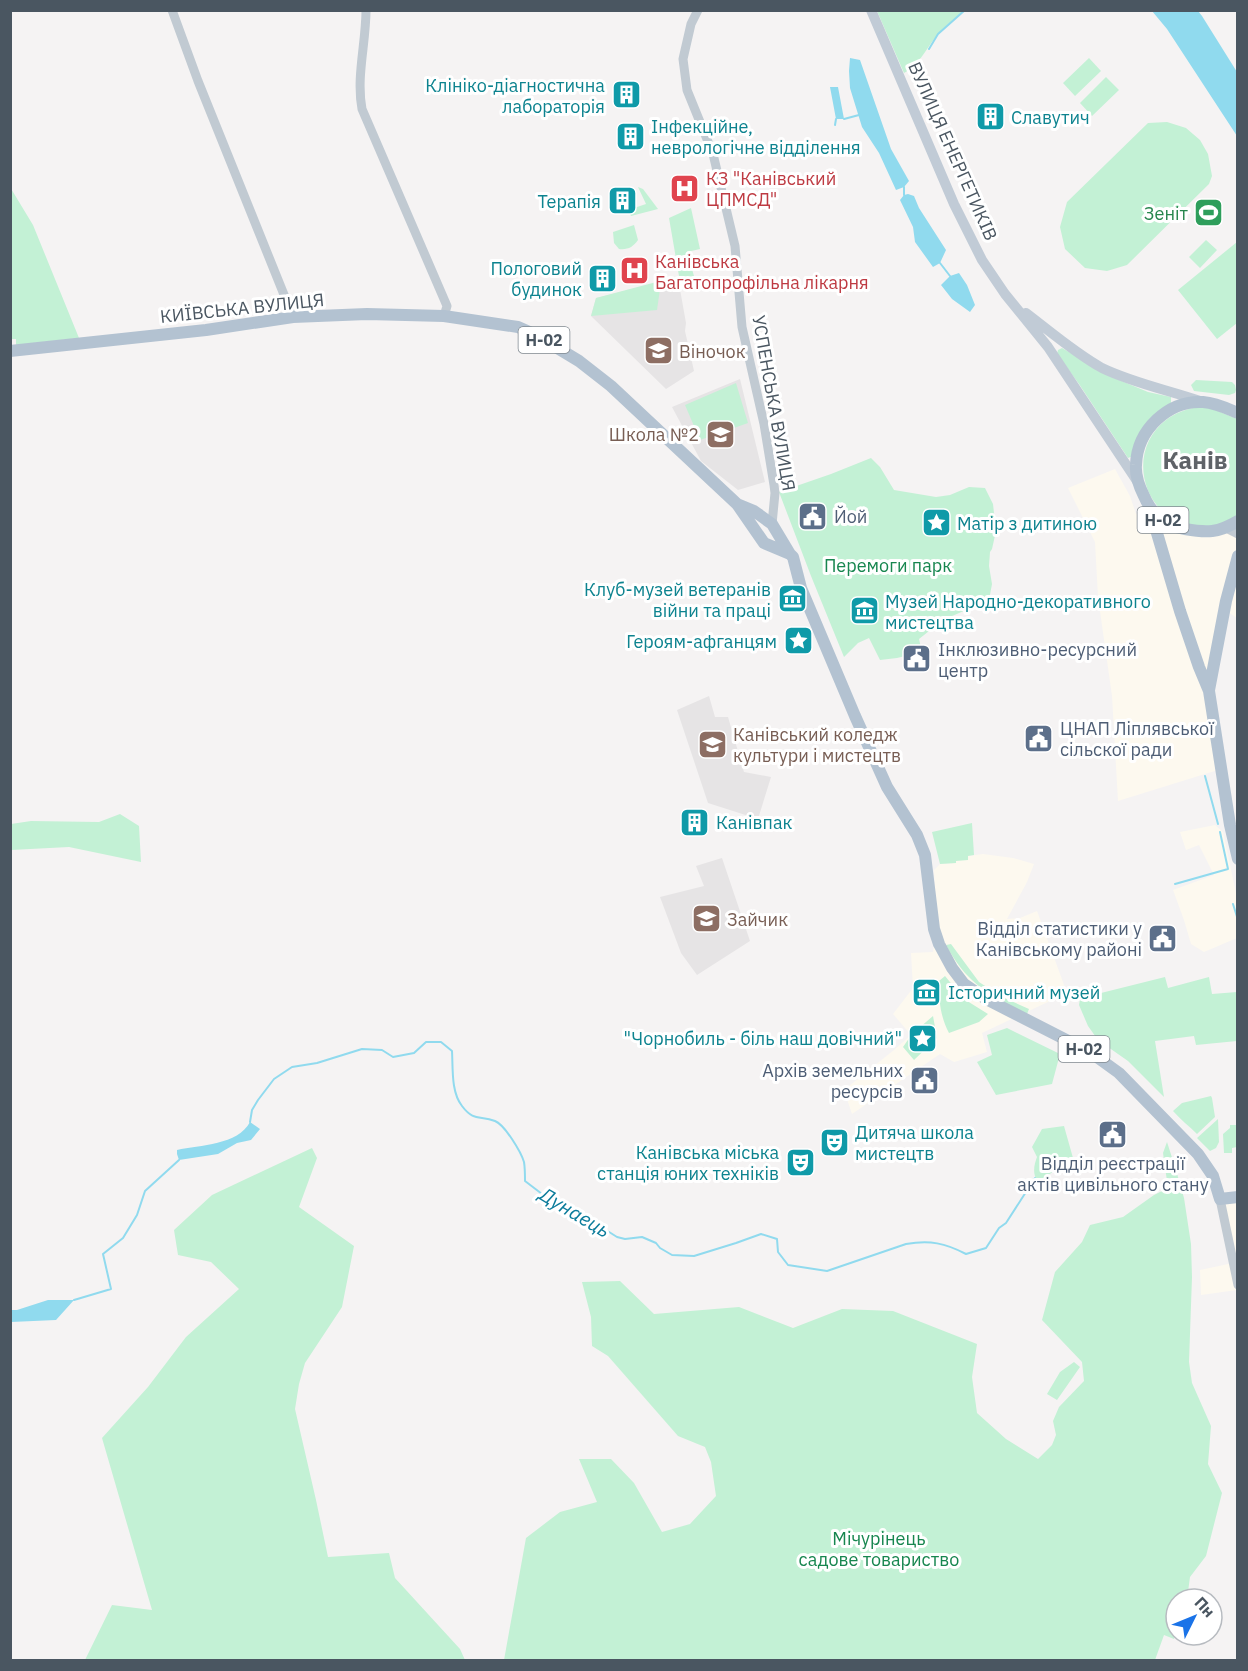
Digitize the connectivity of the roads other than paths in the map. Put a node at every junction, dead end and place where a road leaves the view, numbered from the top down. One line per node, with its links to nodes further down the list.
1 (172, 10): 7 (street)
2 (366, 10): 6 (street)
3 (698, 10): 17 (street, УСПЕНСЬКА ВУЛИЦЯ)
4 (871, 10): 5 (main road, ВУЛИЦЯ ЕНЕРГЕТИКІВ)
5 (1012, 302): 9 (main road, ВУЛИЦЯ ЕНЕРГЕТИКІВ); 13 (main road, ВУЛИЦЯ ЕНЕРГЕТИКІВ)
6 (444, 316): 7 (main road, КИЇВСЬКА ВУЛИЦЯ / Н-02); 14 (main road, КИЇВСЬКА ВУЛИЦЯ / Н-02)
7 (293, 317): 8 (main road, КИЇВСЬКА ВУЛИЦЯ / Н-02)
8 (10, 351)
9 (1201, 402): 11 (main road, Н-02); 13 (main road, Н-02)
10 (1238, 402): 11 (main road, Н-02)
11 (1219, 404): 12 (main road, Н-02)
12 (1238, 413)
13 (1137, 481): 15 (main road, Н-02)
14 (737, 504): 17 (main road, КИЇВСЬКА ВУЛИЦЯ / Н-02); 19 (main road, КИЇВСЬКА ВУЛИЦЯ / Н-02)
15 (1149, 506): 18 (main road, Н-02); 21 (main road, Н-02)
16 (1238, 521): 18 (main road, Н-02)
17 (772, 524): 19 (main road, Н-02)
18 (1232, 531)
19 (790, 554): 24 (main road, Н-02)
20 (1237, 561): 21 (main road, Н-02)
21 (1209, 691): 22 (main road, Н-02)
22 (1238, 859)
23 (1238, 1197): 24 (main road)
24 (1220, 1199): 25 (street)
25 (1238, 1285)

